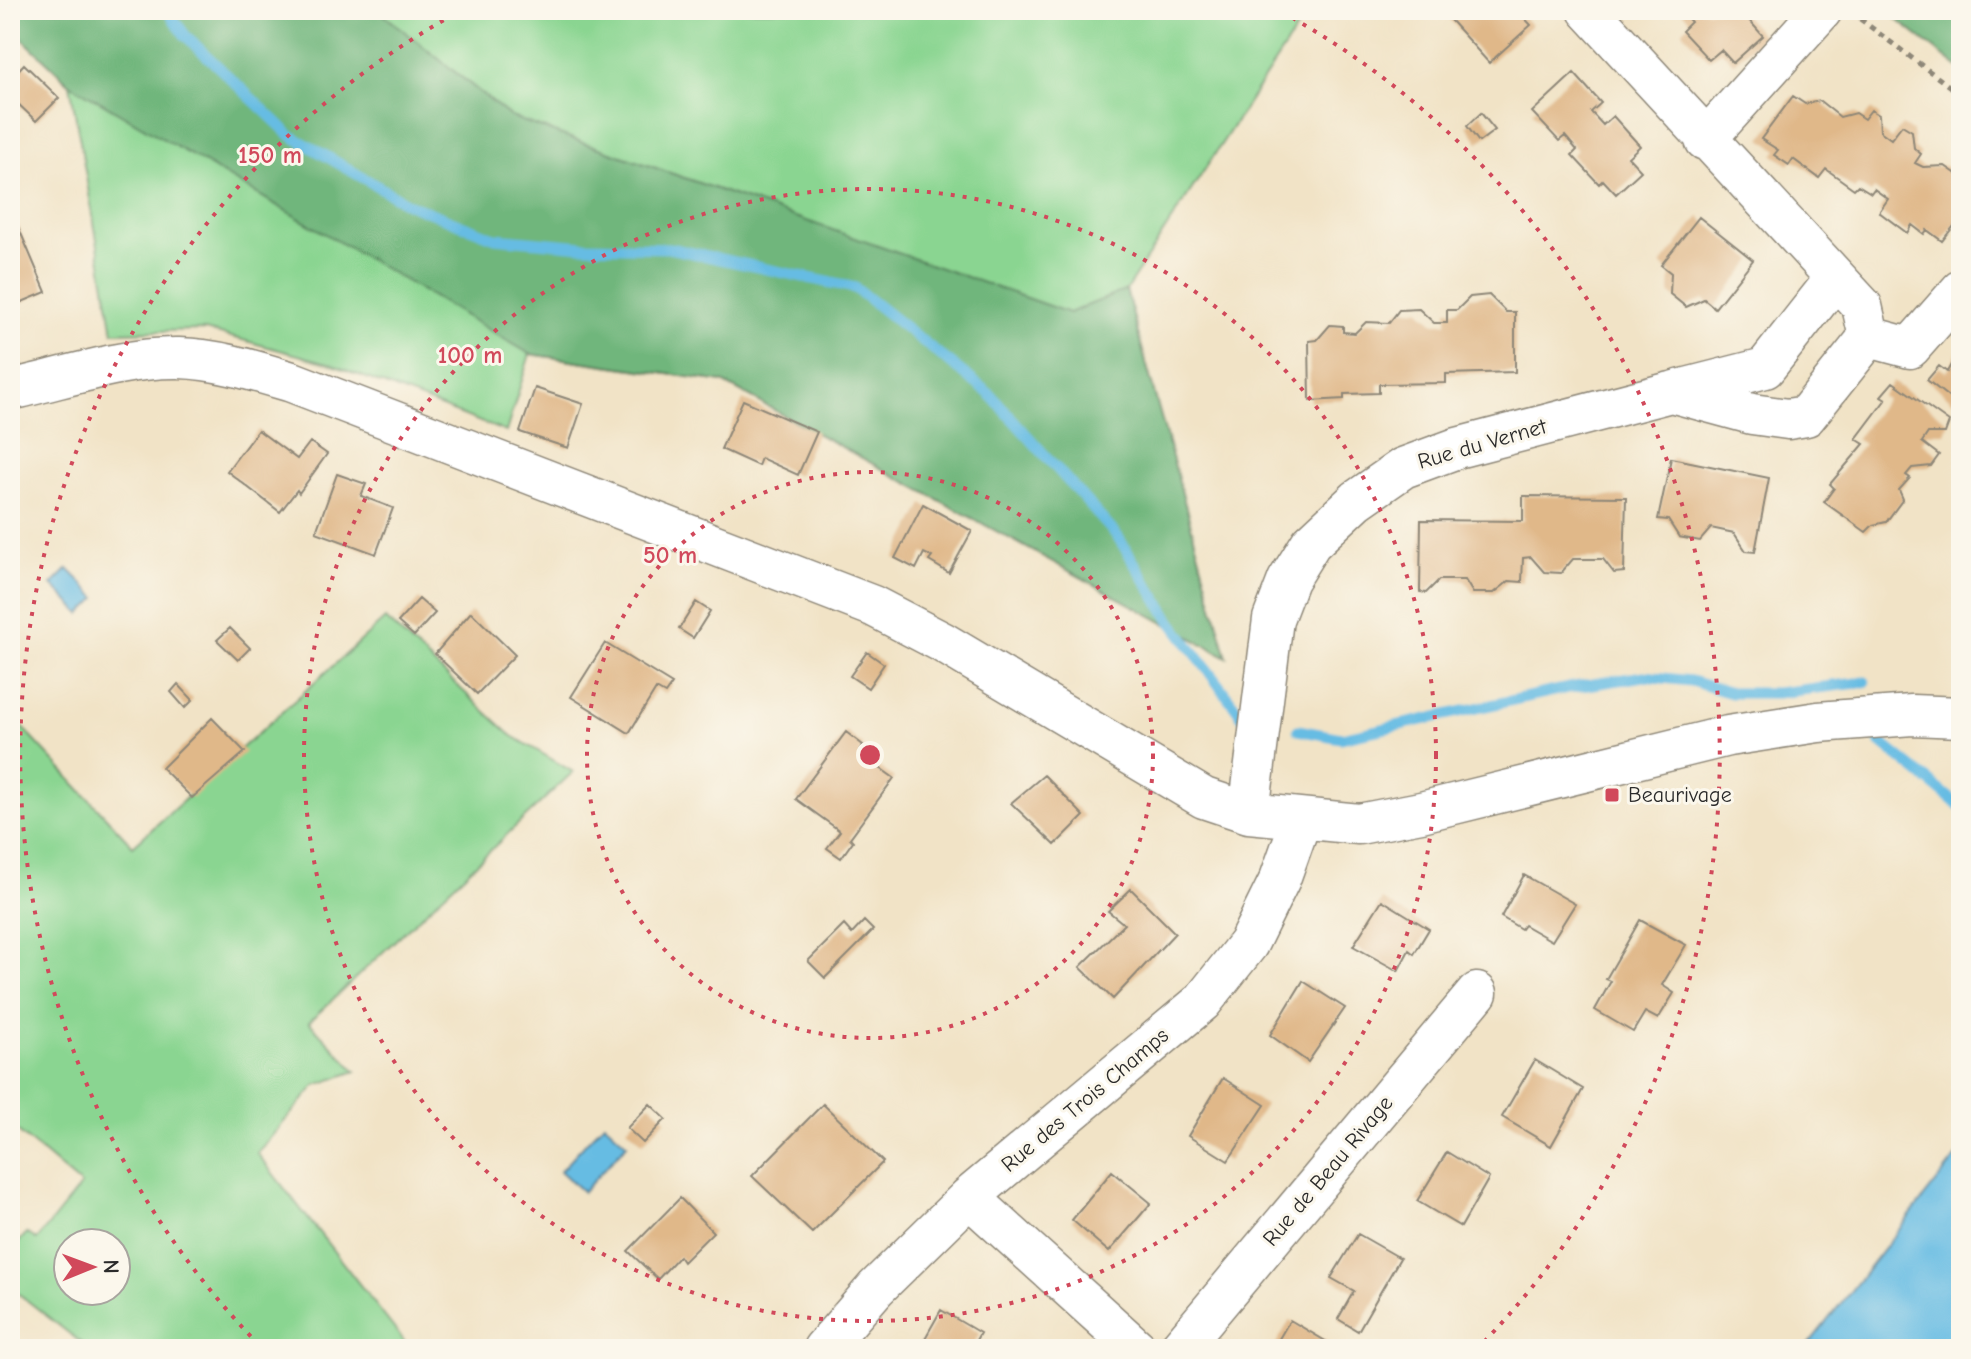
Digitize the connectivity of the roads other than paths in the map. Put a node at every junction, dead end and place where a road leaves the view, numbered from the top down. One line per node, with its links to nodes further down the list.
1 (1588, 10): 3 (street)
2 (1822, 10): 3 (street)
3 (1705, 140): 4 (street)
4 (1835, 279): 6 (street); 8 (street, Rue du Vernet)
5 (1961, 290): 6 (street)
6 (1869, 337): 8 (street, Rue du Vernet)
7 (10, 390): 10 (street)
8 (1671, 392): 10 (street, Rue du Vernet)
9 (1961, 717): 11 (street)
10 (1249, 813): 11 (street)
11 (1301, 820): 13 (street, Rue des Trois Champs)
12 (1477, 993): 16 (street, Rue de Beau Rivage)
13 (969, 1197): 14 (street, Rue des Trois Champs); 15 (street)
14 (823, 1349)
15 (1137, 1349)
16 (1179, 1349)

